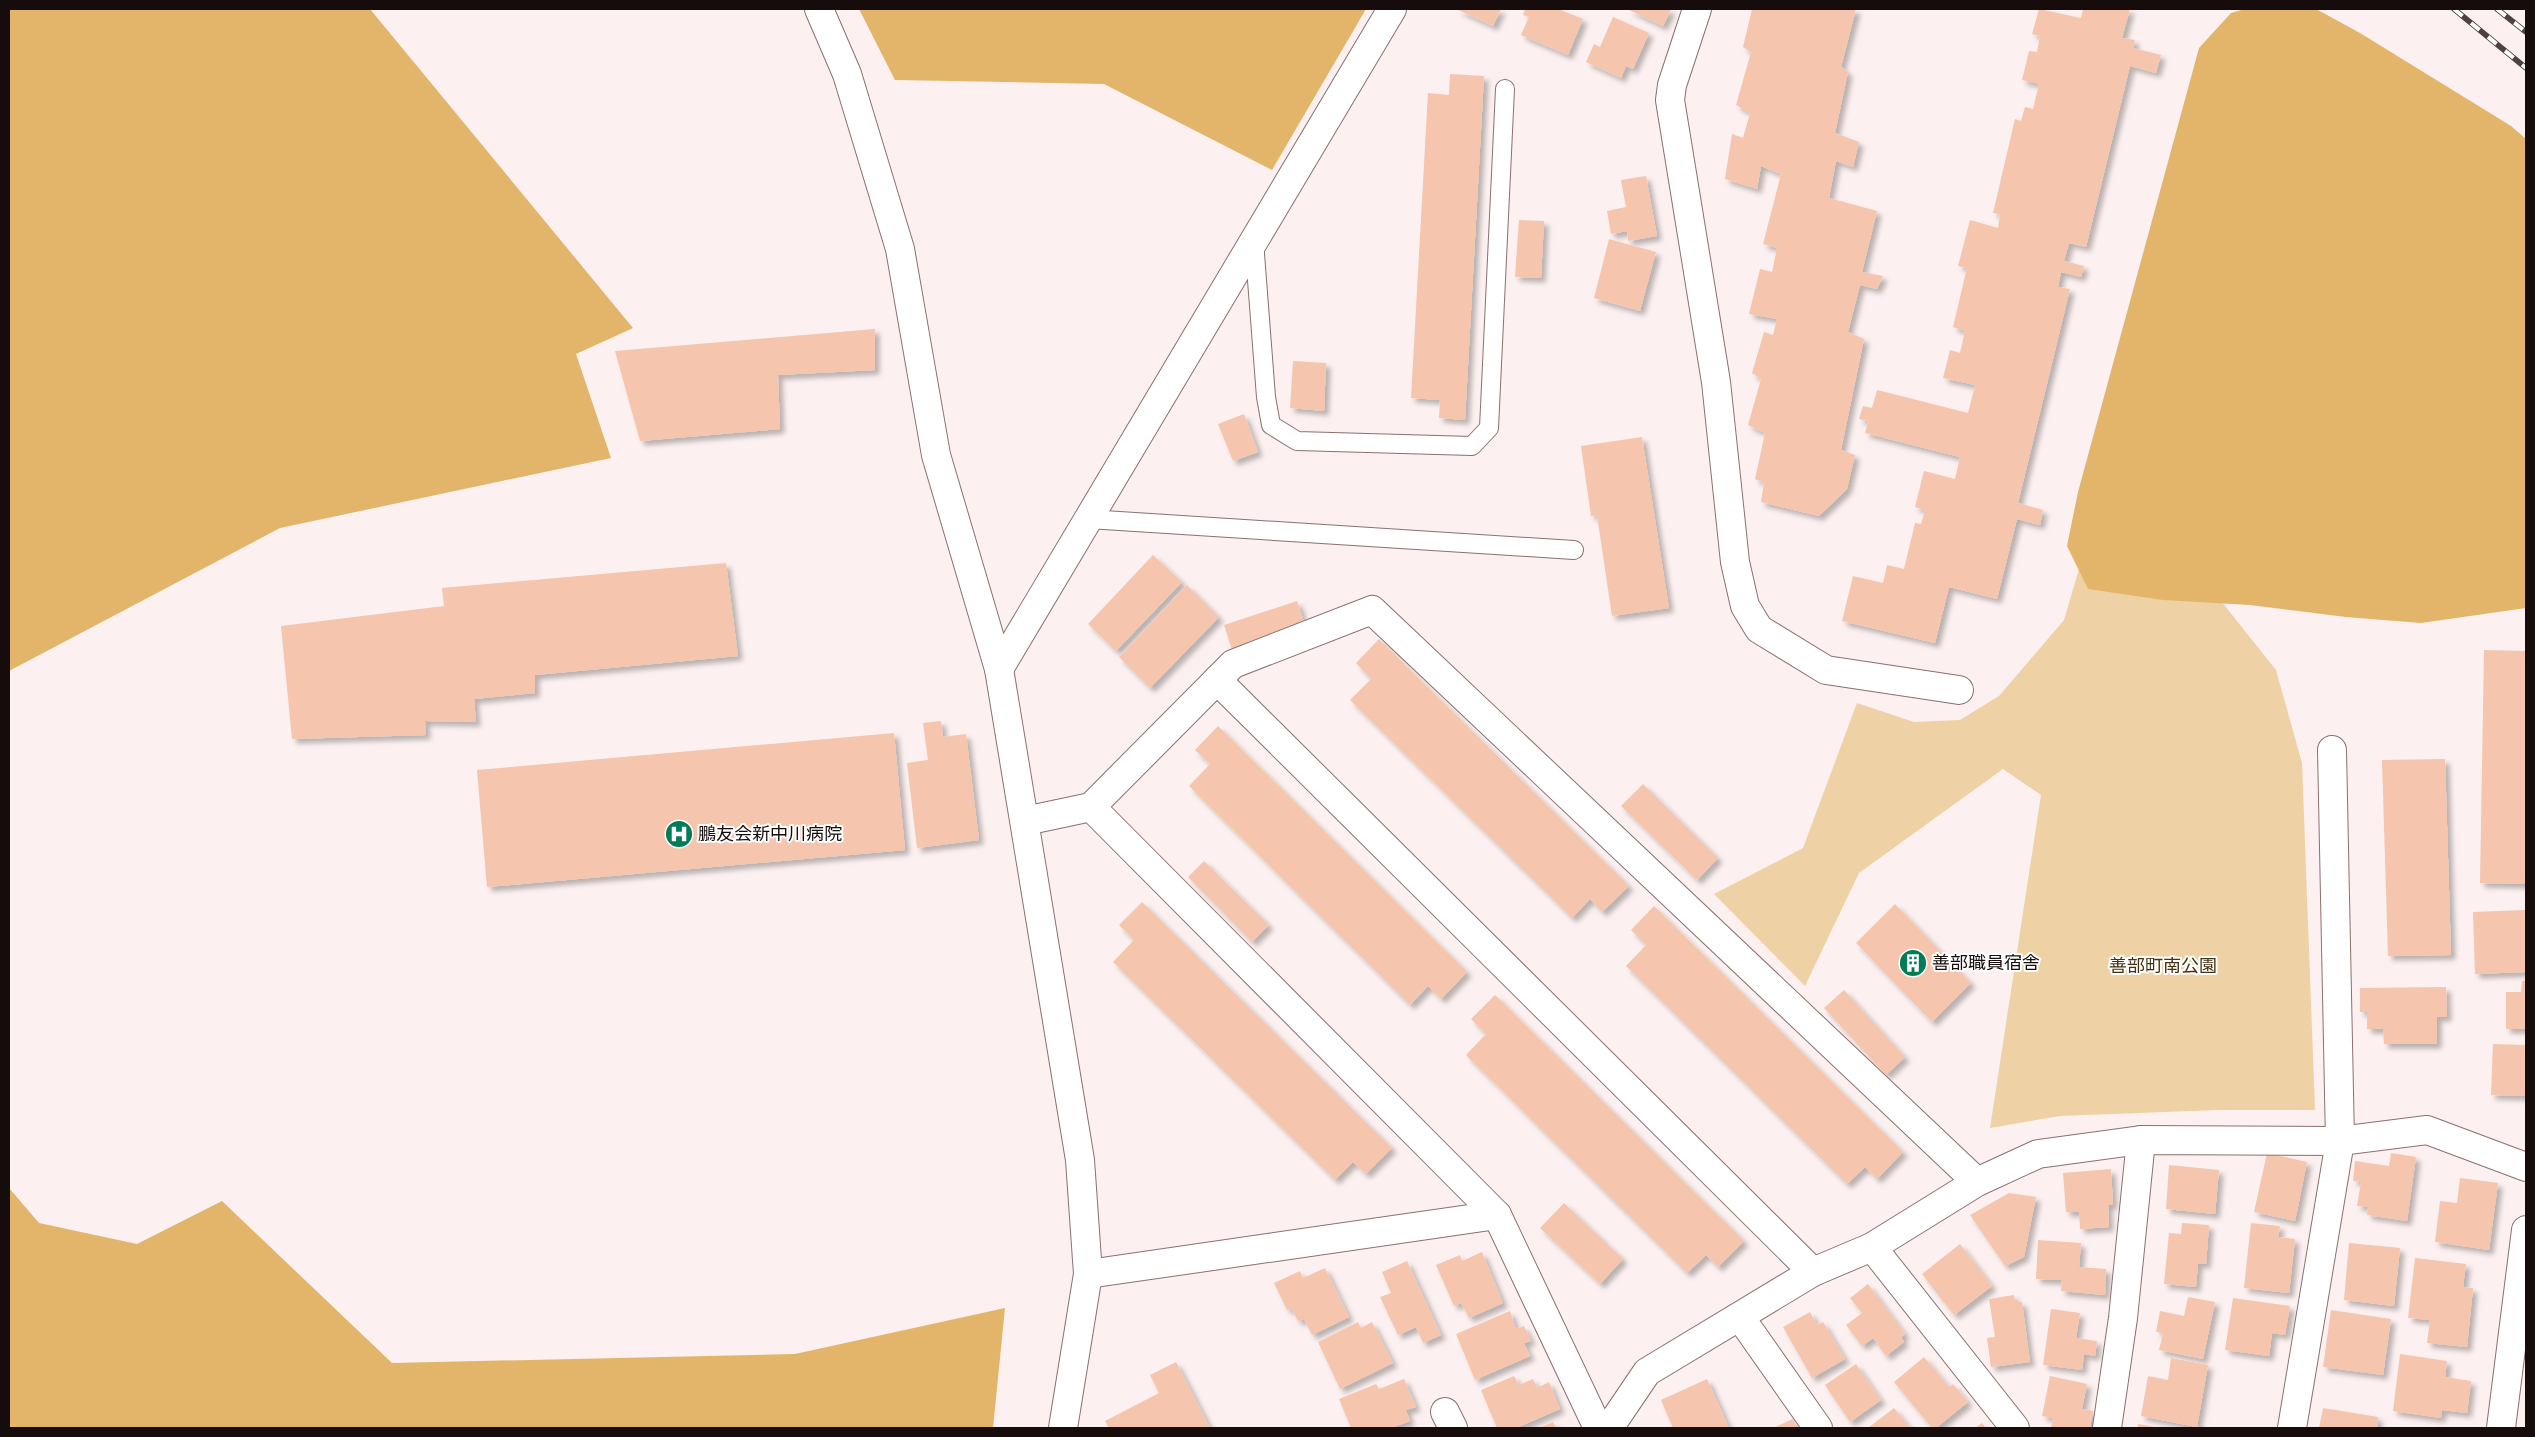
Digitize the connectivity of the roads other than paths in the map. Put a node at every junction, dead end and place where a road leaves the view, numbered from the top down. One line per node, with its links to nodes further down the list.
1 (819, 9): 8 (street)
2 (1392, 9): 5 (street)
3 (1697, 9): 10 (street)
4 (1506, 89): 5 (lane)
5 (1254, 240): 6 (street)
6 (1088, 519): 7 (lane); 8 (street)
7 (1574, 550)
8 (999, 669): 13 (street)
9 (1217, 680): 12 (street); 17 (street); 21 (street)
10 (1959, 690)
11 (2332, 750): 15 (street)
12 (1091, 807): 13 (street); 18 (street)
13 (1025, 821): 22 (street)
14 (2141, 1140): 15 (street); 17 (street); 30 (street)
15 (2340, 1141): 16 (street); 31 (street)
16 (2526, 1167)
17 (1977, 1182): 20 (street)
18 (1497, 1215): 22 (street); 26 (street)
19 (2526, 1230): 24 (street)
20 (1872, 1247): 21 (street); 29 (street)
21 (1813, 1272): 23 (street)
22 (1088, 1274): 25 (street)
23 (1740, 1317): 27 (street); 28 (street)
24 (2516, 1399): 32 (street)
25 (1063, 1428)
26 (1598, 1428)
27 (1609, 1428)
28 (1818, 1428)
29 (2015, 1428)
30 (2107, 1428)
31 (2292, 1428)
32 (2501, 1428)

